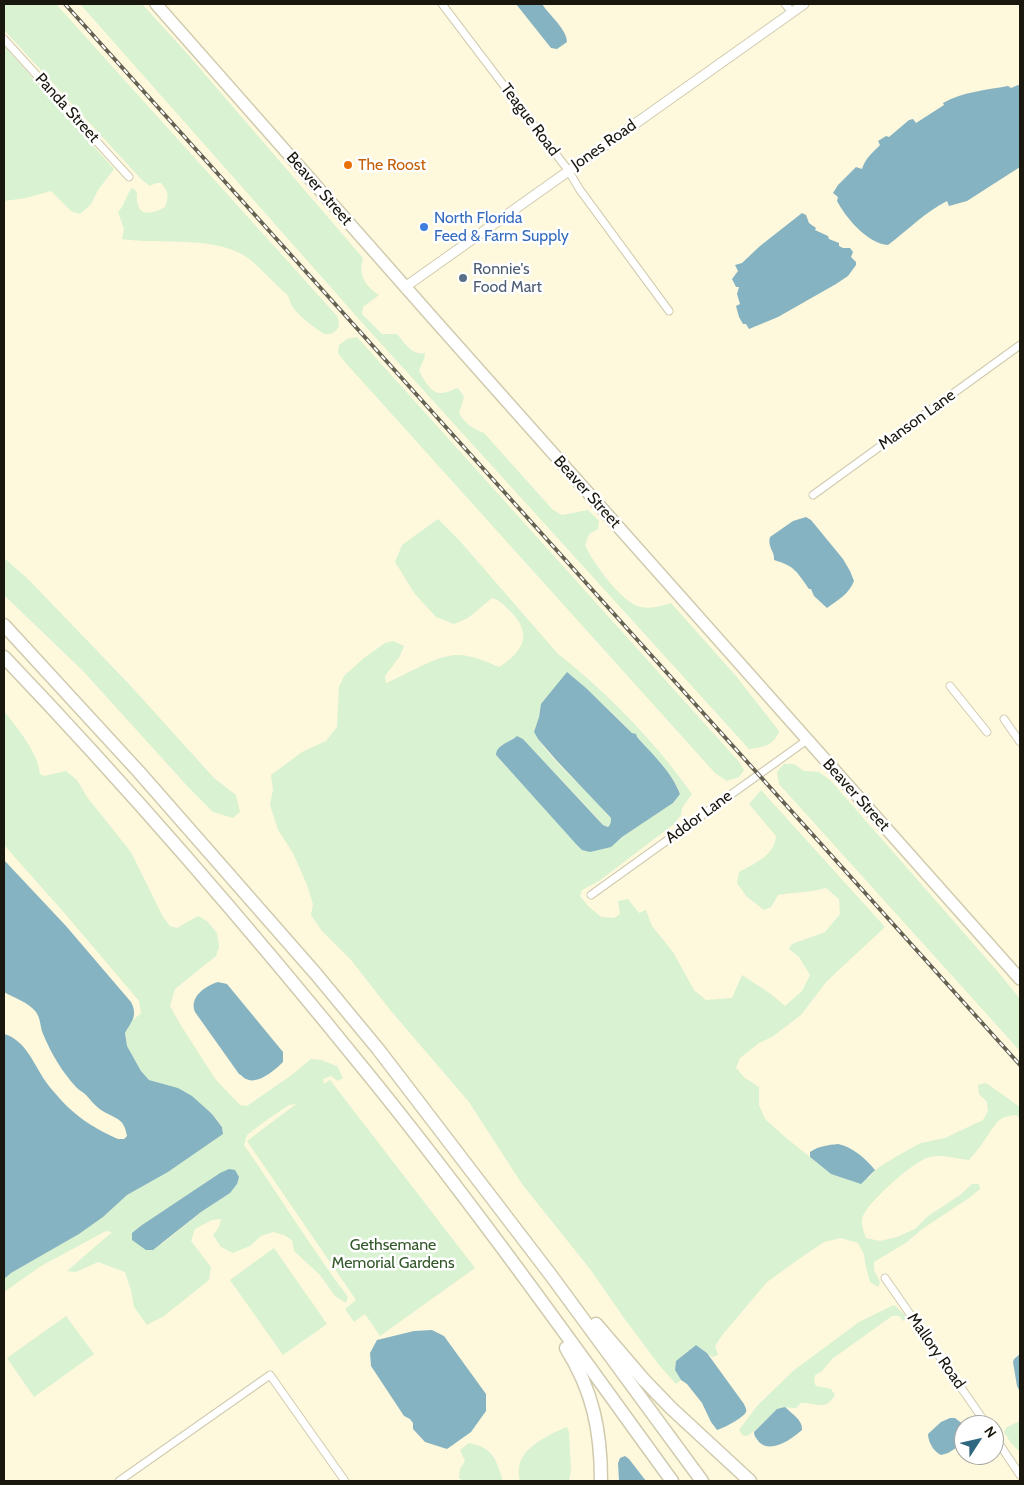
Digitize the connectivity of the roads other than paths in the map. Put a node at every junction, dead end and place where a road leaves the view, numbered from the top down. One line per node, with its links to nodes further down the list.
1 (156, 4): 9 (main road, Beaver Street)
2 (442, 4): 7 (street, Teague Road)
3 (786, 4): 5 (street)
4 (804, 4): 5 (street, Jones Road)
5 (792, 12): 7 (street, Jones Road)
6 (4, 39): 8 (street, Panda Street)
7 (568, 170): 9 (street, Jones Road); 10 (street, Teague Road)
8 (129, 177)
9 (405, 287): 18 (main road, Beaver Street)
10 (669, 310)
11 (1020, 346): 12 (street, Manson Lane)
12 (813, 495)
13 (4, 625): 22 (highway)
14 (4, 657): 23 (highway)
15 (950, 686): 17 (street)
16 (1004, 719): 19 (street)
17 (987, 732)
18 (807, 740): 20 (street, Addor Lane); 21 (main road, Beaver Street)
19 (1020, 742)
20 (591, 895)
21 (1020, 979)
22 (550, 1274): 32 (highway); 33 (highway)
23 (522, 1276): 30 (highway); 31 (highway)
24 (885, 1278): 25 (street, Mallory Road)
25 (979, 1415)
26 (1004, 1451): 27 (street)
27 (1020, 1474)
28 (119, 1481): 29 (street)
29 (345, 1481)
30 (601, 1481)
31 (672, 1481)
32 (702, 1481)
33 (750, 1481)

